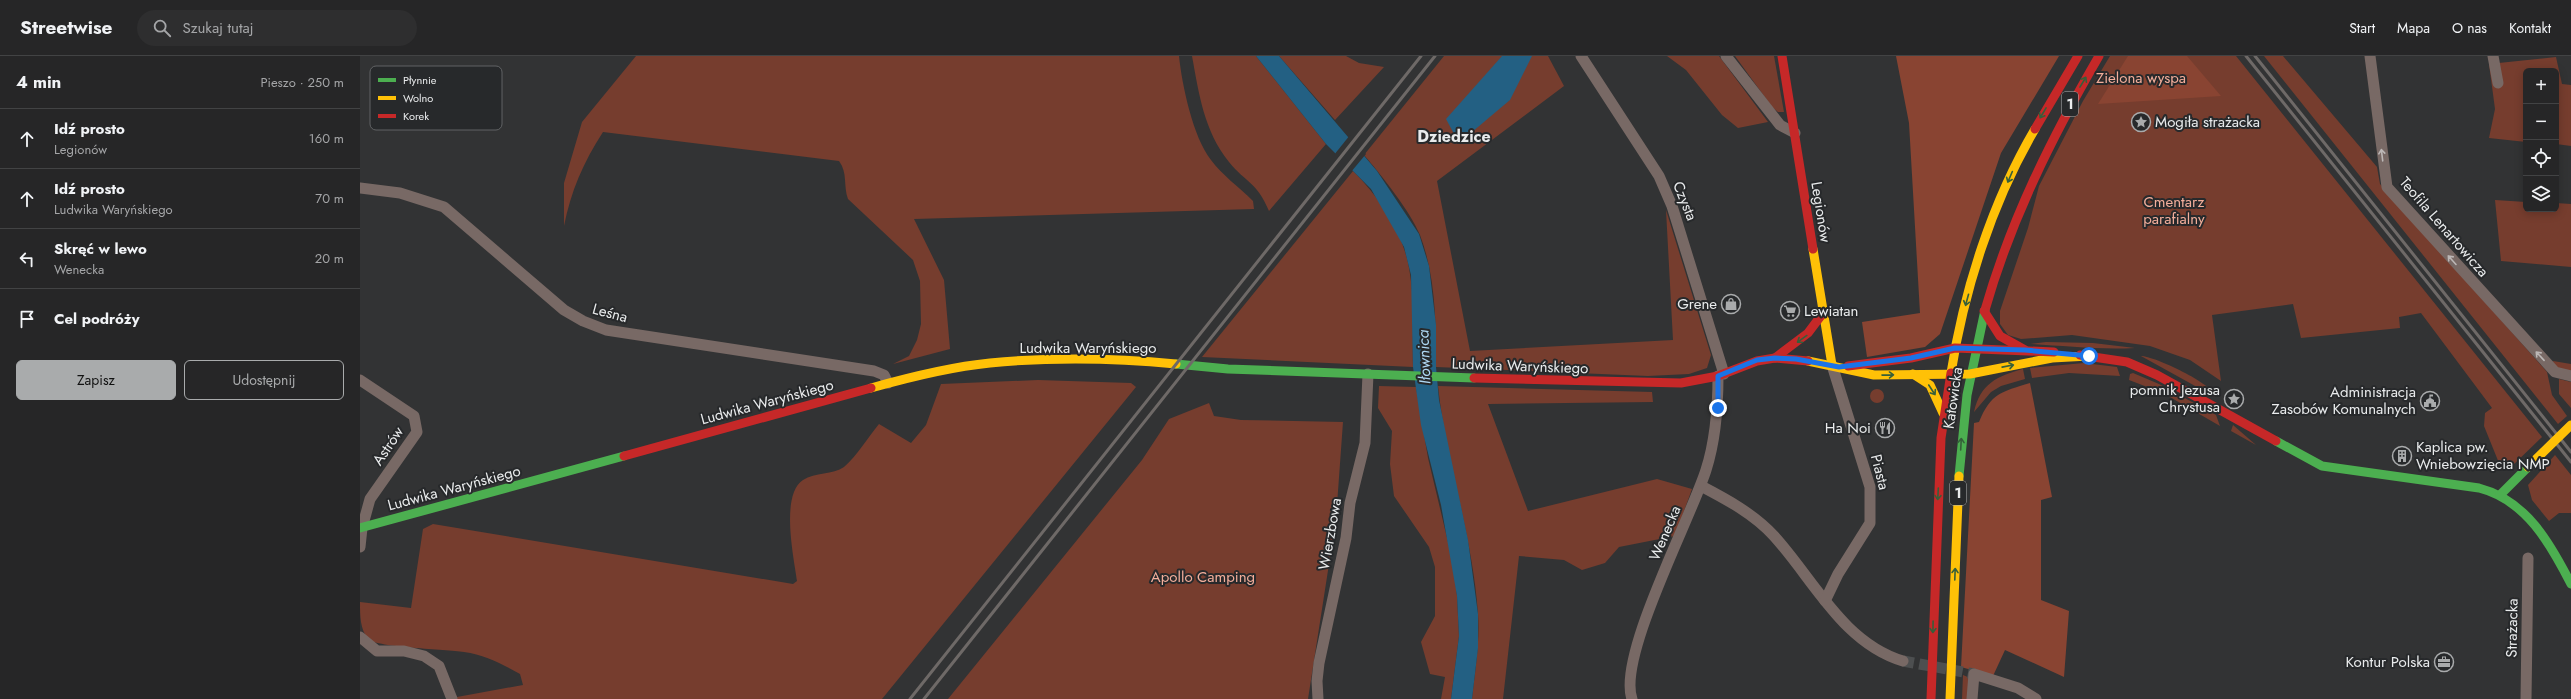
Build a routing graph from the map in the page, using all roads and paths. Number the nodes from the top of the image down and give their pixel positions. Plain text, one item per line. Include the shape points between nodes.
1 (1581, 56) edge
2 (1726, 56) edge
3 (1782, 56) edge
4 (2078, 56) edge
5 (2099, 56) edge
6 (2370, 56) edge
7 (2493, 56) edge
8 (2498, 83) dead end
9 (1795, 133) junction
10 (360, 188) edge
11 (1984, 311) junction
12 (1823, 313) junction
13 (1955, 348) junction
14 (1975, 349) junction
15 (2025, 350) junction
16 (2089, 356) junction
17 (1775, 358) junction
18 (1836, 366) junction
19 (1368, 374) junction
20 (1913, 374) junction
21 (1950, 374) junction
22 (1970, 374) junction
23 (1721, 375) junction
24 (2571, 376) edge
25 (360, 380) edge
26 (888, 383) junction
27 (1943, 413) junction
28 (2571, 425) edge
29 (1701, 486) junction
30 (2500, 495) junction
31 (361, 528) edge
32 (360, 546) edge
33 (2528, 558) dead end
34 (2571, 584) edge
35 (1825, 601) junction
36 (360, 637) edge
37 (1903, 661) tunnel mouth
38 (452, 699) edge
39 (1318, 699) edge
40 (1632, 699) edge
41 (1931, 699) edge
42 (1950, 699) edge
43 (1972, 699) edge
44 (2036, 699) edge
45 (2526, 699) edge

1 - 23 street, Czysta via 1659,176 1672,206
2 - 9 street via 1780,126
3 - 9 street, Legionów
4 -> 13 street, Katowicka / 1 via 2027,142 1998,205 1977,264
11 -> 5 street, Katowicka / 1 via 2002,251 2032,178 2059,122
24 -> 6 street, Teofila Lenartowicza via 2555,372 2387,187
7 - 8 street
9 - 12 street, Legionów
10 - 26 street, Leśna via 400,193 444,207 564,310 606,330 874,371 884,375
11 - 14 street, Katowicka / 1
11 - 15 street via 1991,328 2002,340
12 -> 17 street via 1818,325 1810,333
12 - 18 street, Legionów
13 - 14 street
13 - 18 street via 1911,358
13 - 21 street, Katowicka / 1
14 - 15 street
14 - 22 street, Katowicka / 1
15 - 16 street
22 -> 16 street via 2039,360
16 - 30 street via 2127,362 2158,375 2322,466 2479,488
17 - 18 street, Ludwika Waryńskiego
17 - 23 street, Ludwika Waryńskiego via 1757,360
18 -> 20 street via 1874,375
18 - 35 street, Piasta via 1870,488 1872,505 1870,523 1838,574
19 - 23 street, Ludwika Waryńskiego via 1570,382 1681,383
19 - 26 street, Ludwika Waryńskiego via 1215,368 1154,361 1049,361 990,363 933,372
19 - 39 street, Wierzbowa via 1365,443 1350,503 1346,538 1320,663
20 - 21 street
20 -> 27 street via 1930,385
21 - 22 street
21 - 27 street, Katowicka / 1
42 -> 22 street, Katowicka / 1 via 1961,439
23 - 29 street, Wenecka via 1712,451
25 - 31 street, Astrów via 414,416 416,432 370,499
26 - 31 street, Ludwika Waryńskiego
27 -> 41 street, Katowicka / 1
28 - 30 street, bridge
29 - 35 street via 1732,502 1773,535
29 - 40 street, Wenecka via 1641,630 1630,667
30 - 34 street via 2519,509 2537,529 2553,550
31 - 32 street, Astrów
33 - 45 street, Strażacka
35 - 37 street via 1873,650
36 - 38 street via 377,651 404,651 424,656 439,666
43 - 44 street via 1974,674 2018,688

